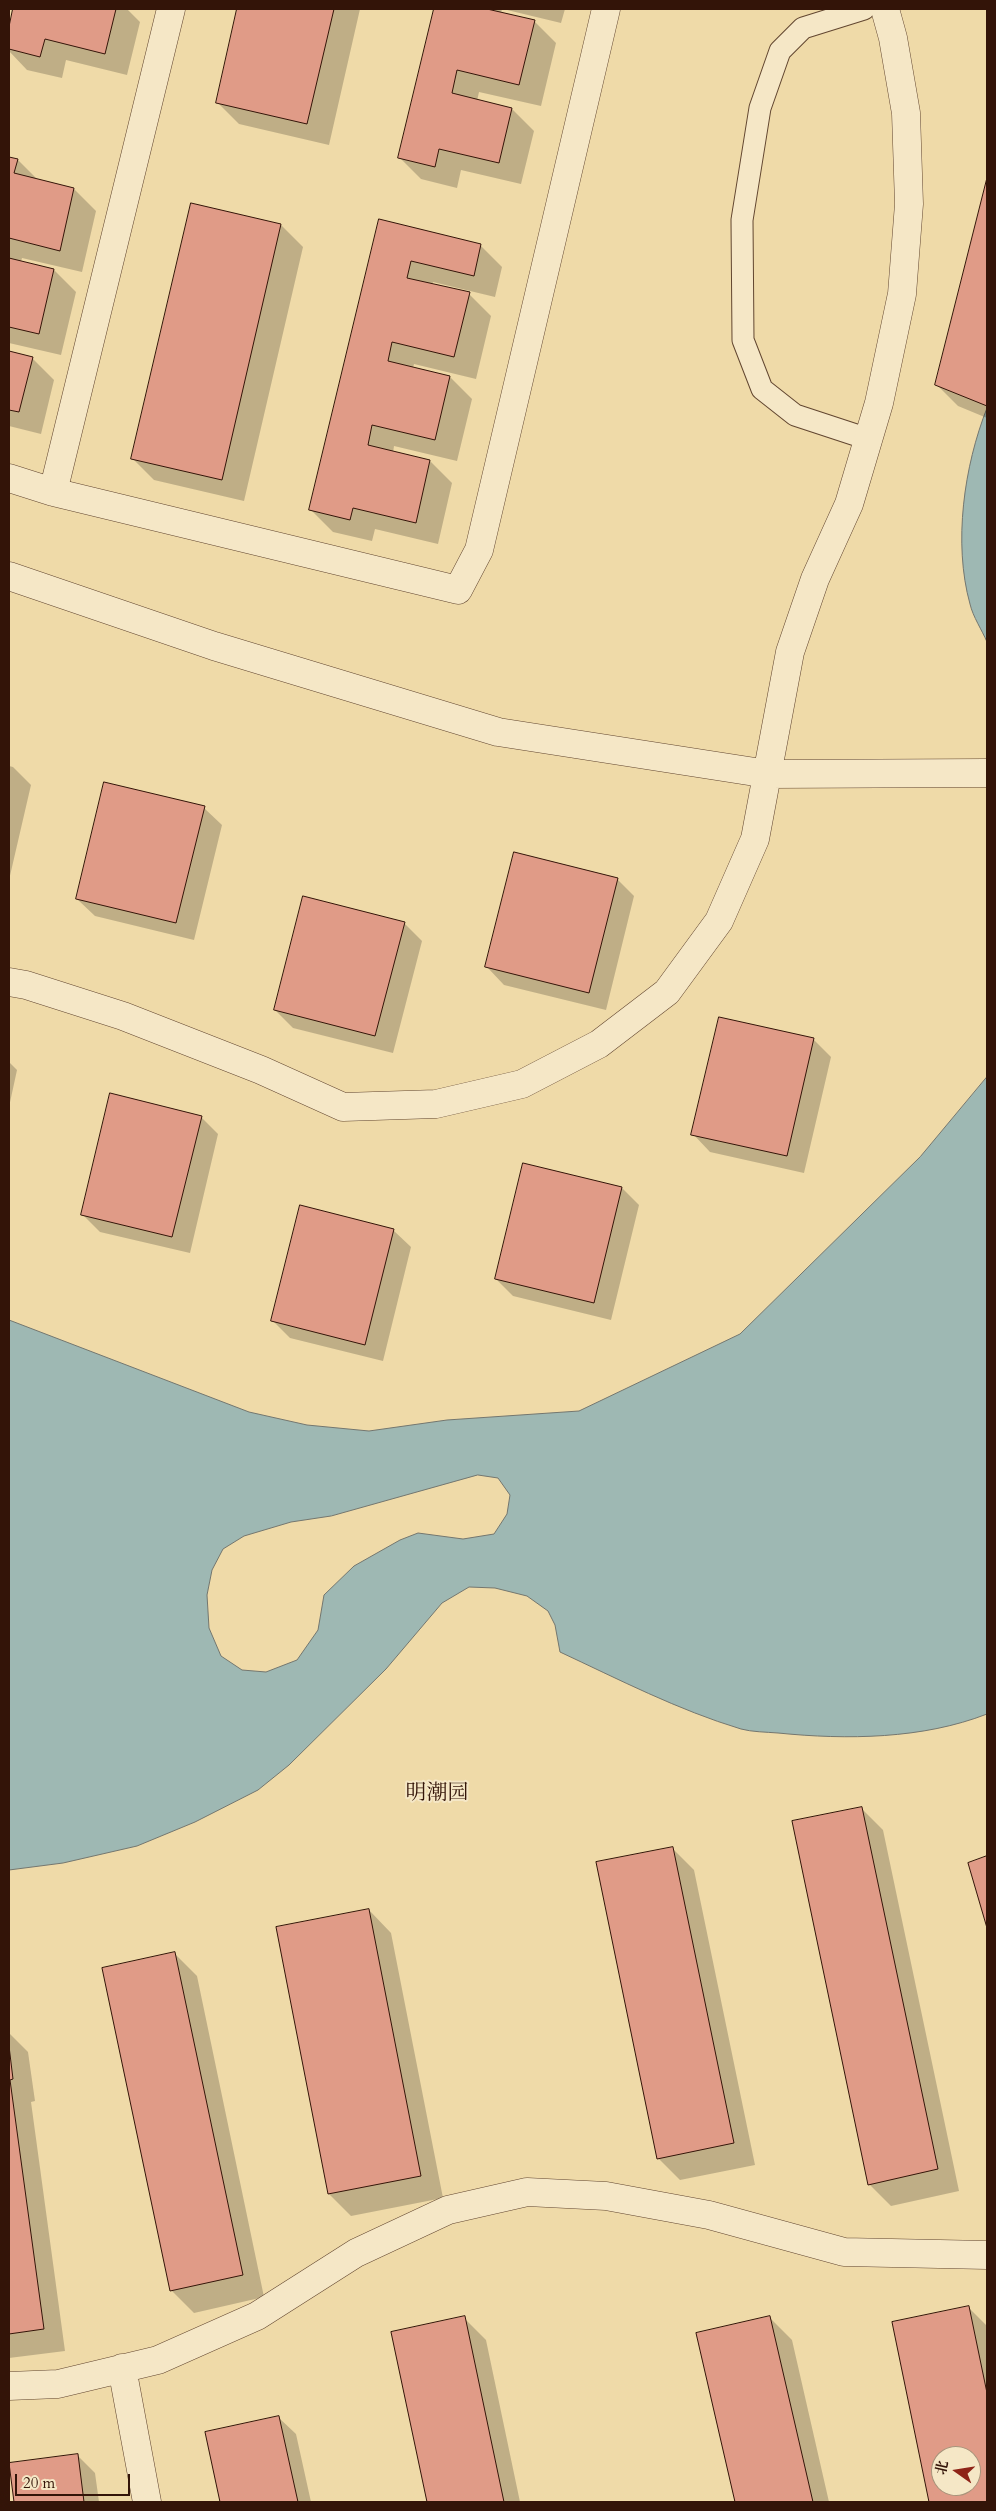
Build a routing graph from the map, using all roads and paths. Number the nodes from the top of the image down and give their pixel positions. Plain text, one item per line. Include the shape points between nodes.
1 (171, 9) edge
2 (606, 9) edge
3 (864, 9) edge
4 (885, 9) edge
5 (868, 439) junction
6 (9, 478) edge
7 (54, 492) junction
8 (9, 576) edge
9 (987, 772) edge
10 (768, 774) junction
11 (9, 982) edge
12 (987, 2255) edge
13 (122, 2368) junction
14 (9, 2386) edge
15 (147, 2502) edge

1 - 7 street
2 - 7 street via 479,550 458,590
3 - 5 lane via 803,28 780,50 760,108 742,220 744,340 762,389 795,415
4 - 5 street via 906,113 909,204 902,294
5 - 10 street via 849,504 815,579 790,652
6 - 7 street
8 - 10 street via 214,646 498,732
9 - 10 street
10 - 11 street via 755,839 719,921 667,992 599,1044 522,1084 436,1104 343,1108 261,1070 123,1016
12 - 13 street via 844,2252 709,2215 606,2196 527,2192 448,2210 356,2253 256,2316 158,2360
13 - 14 street via 58,2384
13 - 15 street

